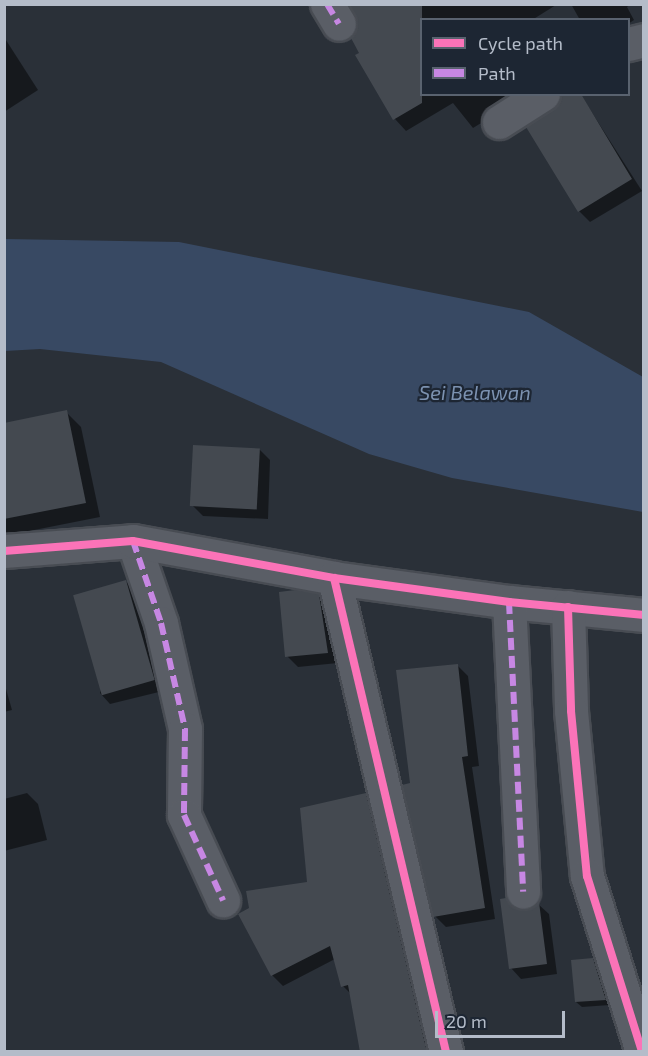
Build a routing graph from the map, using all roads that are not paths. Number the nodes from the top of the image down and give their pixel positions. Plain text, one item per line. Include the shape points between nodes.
1 (540, 96) edge
2 (499, 122) dead end
3 (133, 541) junction
4 (4, 551) edge
5 (334, 578) junction
6 (509, 602) junction
7 (568, 607) junction
8 (644, 615) edge
9 (523, 892) dead end
10 (223, 900) dead end
11 (446, 1052) edge
12 (642, 1052) edge

1 - 2 street
3 - 4 street
3 - 5 street
3 - 10 street via 161,623 185,729 184,815
5 - 6 street
5 - 11 street
6 - 7 street
6 - 9 street
7 - 8 street
7 - 12 street via 571,711 587,876

